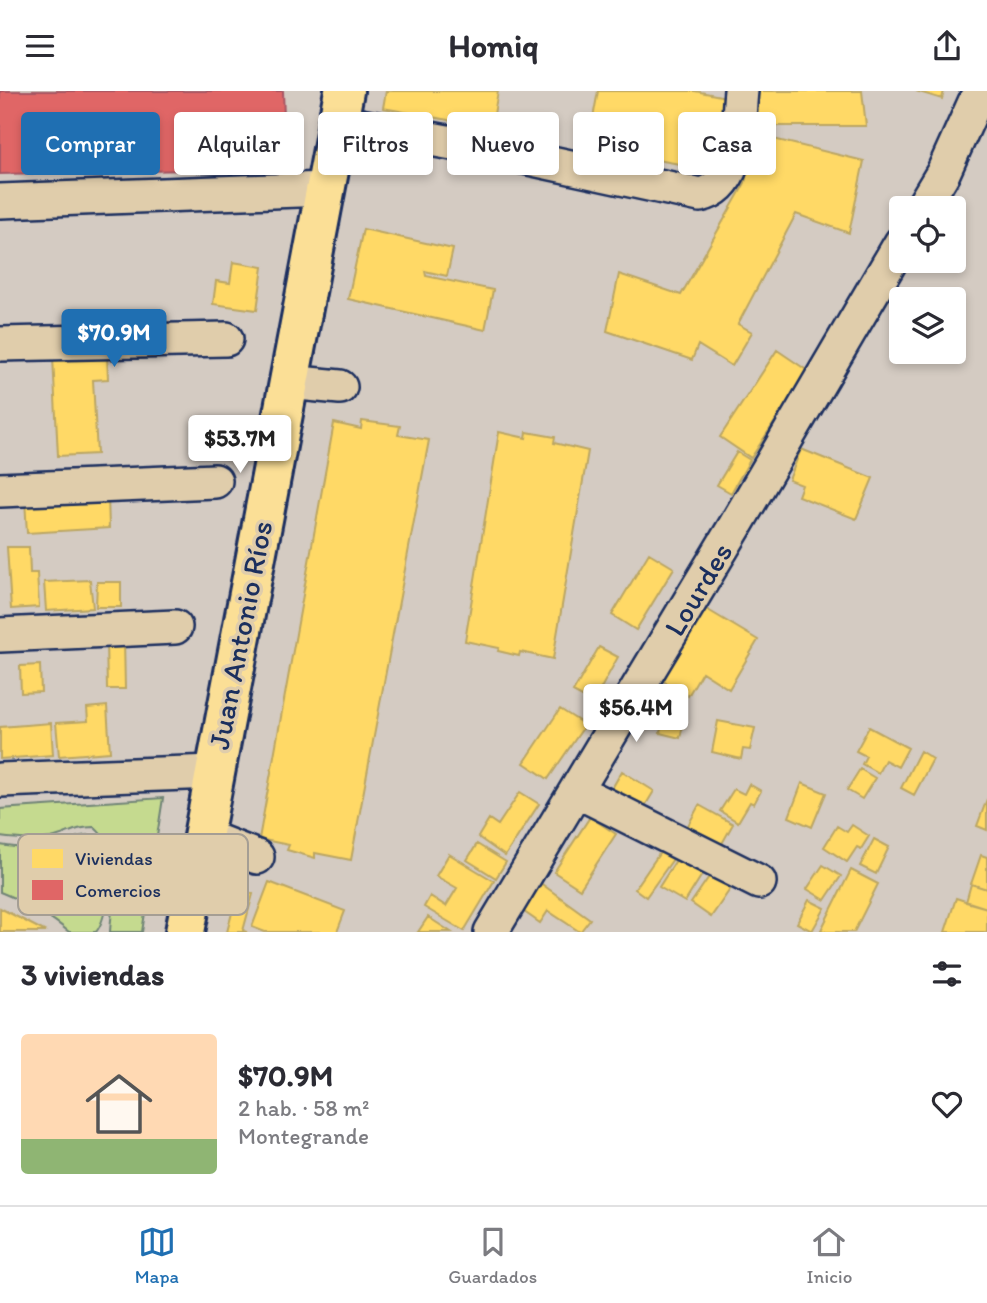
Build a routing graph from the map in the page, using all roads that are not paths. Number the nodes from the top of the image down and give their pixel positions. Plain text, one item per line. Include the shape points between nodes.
1 (741, 91) edge
2 (980, 91) edge
3 (341, 107) edge
4 (325, 190) junction
5 (929, 196) edge
6 (0, 201) edge
7 (889, 263) edge
8 (226, 339) dead end
9 (0, 344) edge
10 (288, 382) junction
11 (340, 387) dead end
12 (215, 481) dead end
13 (0, 490) edge
14 (175, 627) dead end
15 (0, 635) edge
16 (214, 772) junction
17 (0, 780) edge
18 (577, 791) junction
19 (204, 834) edge
20 (248, 854) edge
21 (257, 857) dead end
22 (759, 882) dead end
23 (491, 932) edge

1 - 3 street via 729,174 716,190 700,195 496,151
2 - 5 street
3 - 4 main road, Juan Antonio Ríos
4 - 6 street
4 - 10 main road, Juan Antonio Ríos
7 - 18 street, Lourdes
8 - 9 street
10 - 11 street
10 - 16 main road, Juan Antonio Ríos
12 - 13 street
14 - 15 street
16 - 17 street
16 - 19 main road, Juan Antonio Ríos
18 - 22 street
18 - 23 street, Lourdes
20 - 21 street

